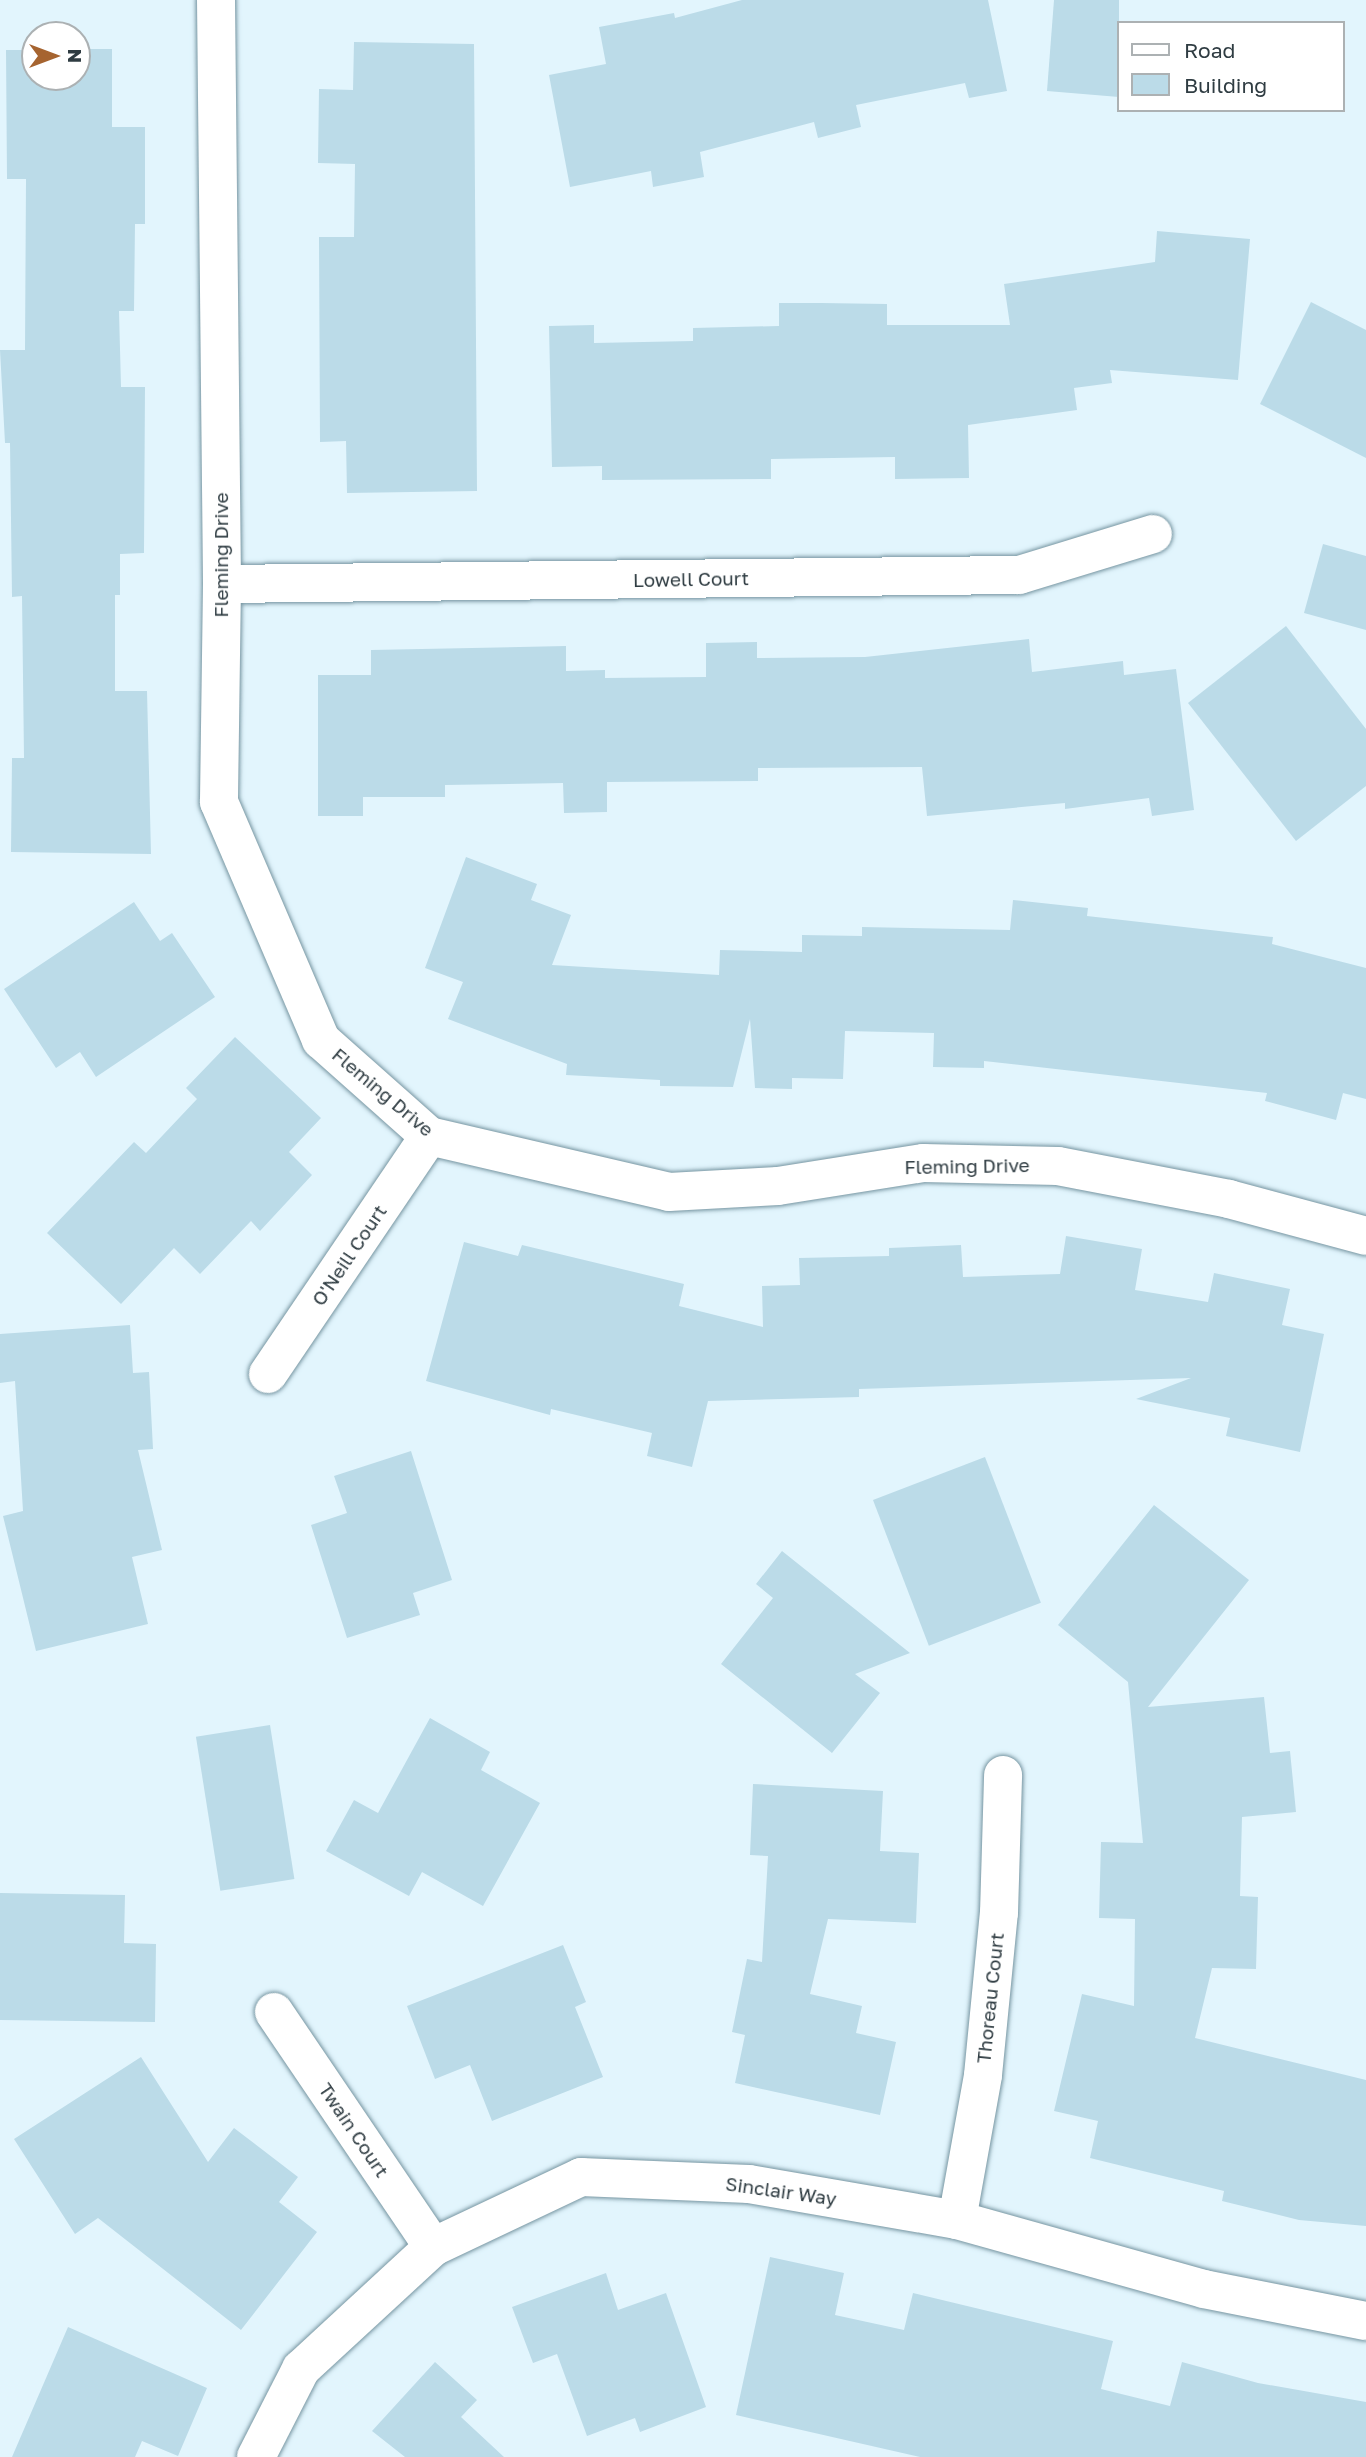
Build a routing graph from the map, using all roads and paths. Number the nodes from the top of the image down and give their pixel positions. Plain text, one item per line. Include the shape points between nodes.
1 (216, 0) edge
2 (1153, 534) dead end
3 (222, 584) junction
4 (429, 1136) junction
5 (1366, 1236) edge
6 (268, 1374) dead end
7 (1003, 1774) dead end
8 (274, 2012) dead end
9 (957, 2220) junction
10 (433, 2247) junction
11 (1366, 2321) edge
12 (256, 2457) edge

1 - 3 street, Fleming Drive
2 - 3 street, Lowell Court via 1019,575
3 - 4 street, Fleming Drive via 219,802 321,1040
4 - 5 street, Fleming Drive via 670,1192 778,1186 923,1163 1058,1166 1229,1199
4 - 6 street, O'Neill Court
7 - 9 street, Thoreau Court via 999,1913 983,2075
8 - 10 street, Twain Court
9 - 10 street, Sinclair Way via 749,2184 580,2177
9 - 11 street, Sinclair Way via 1204,2289
10 - 12 street, Sinclair Way via 301,2369

